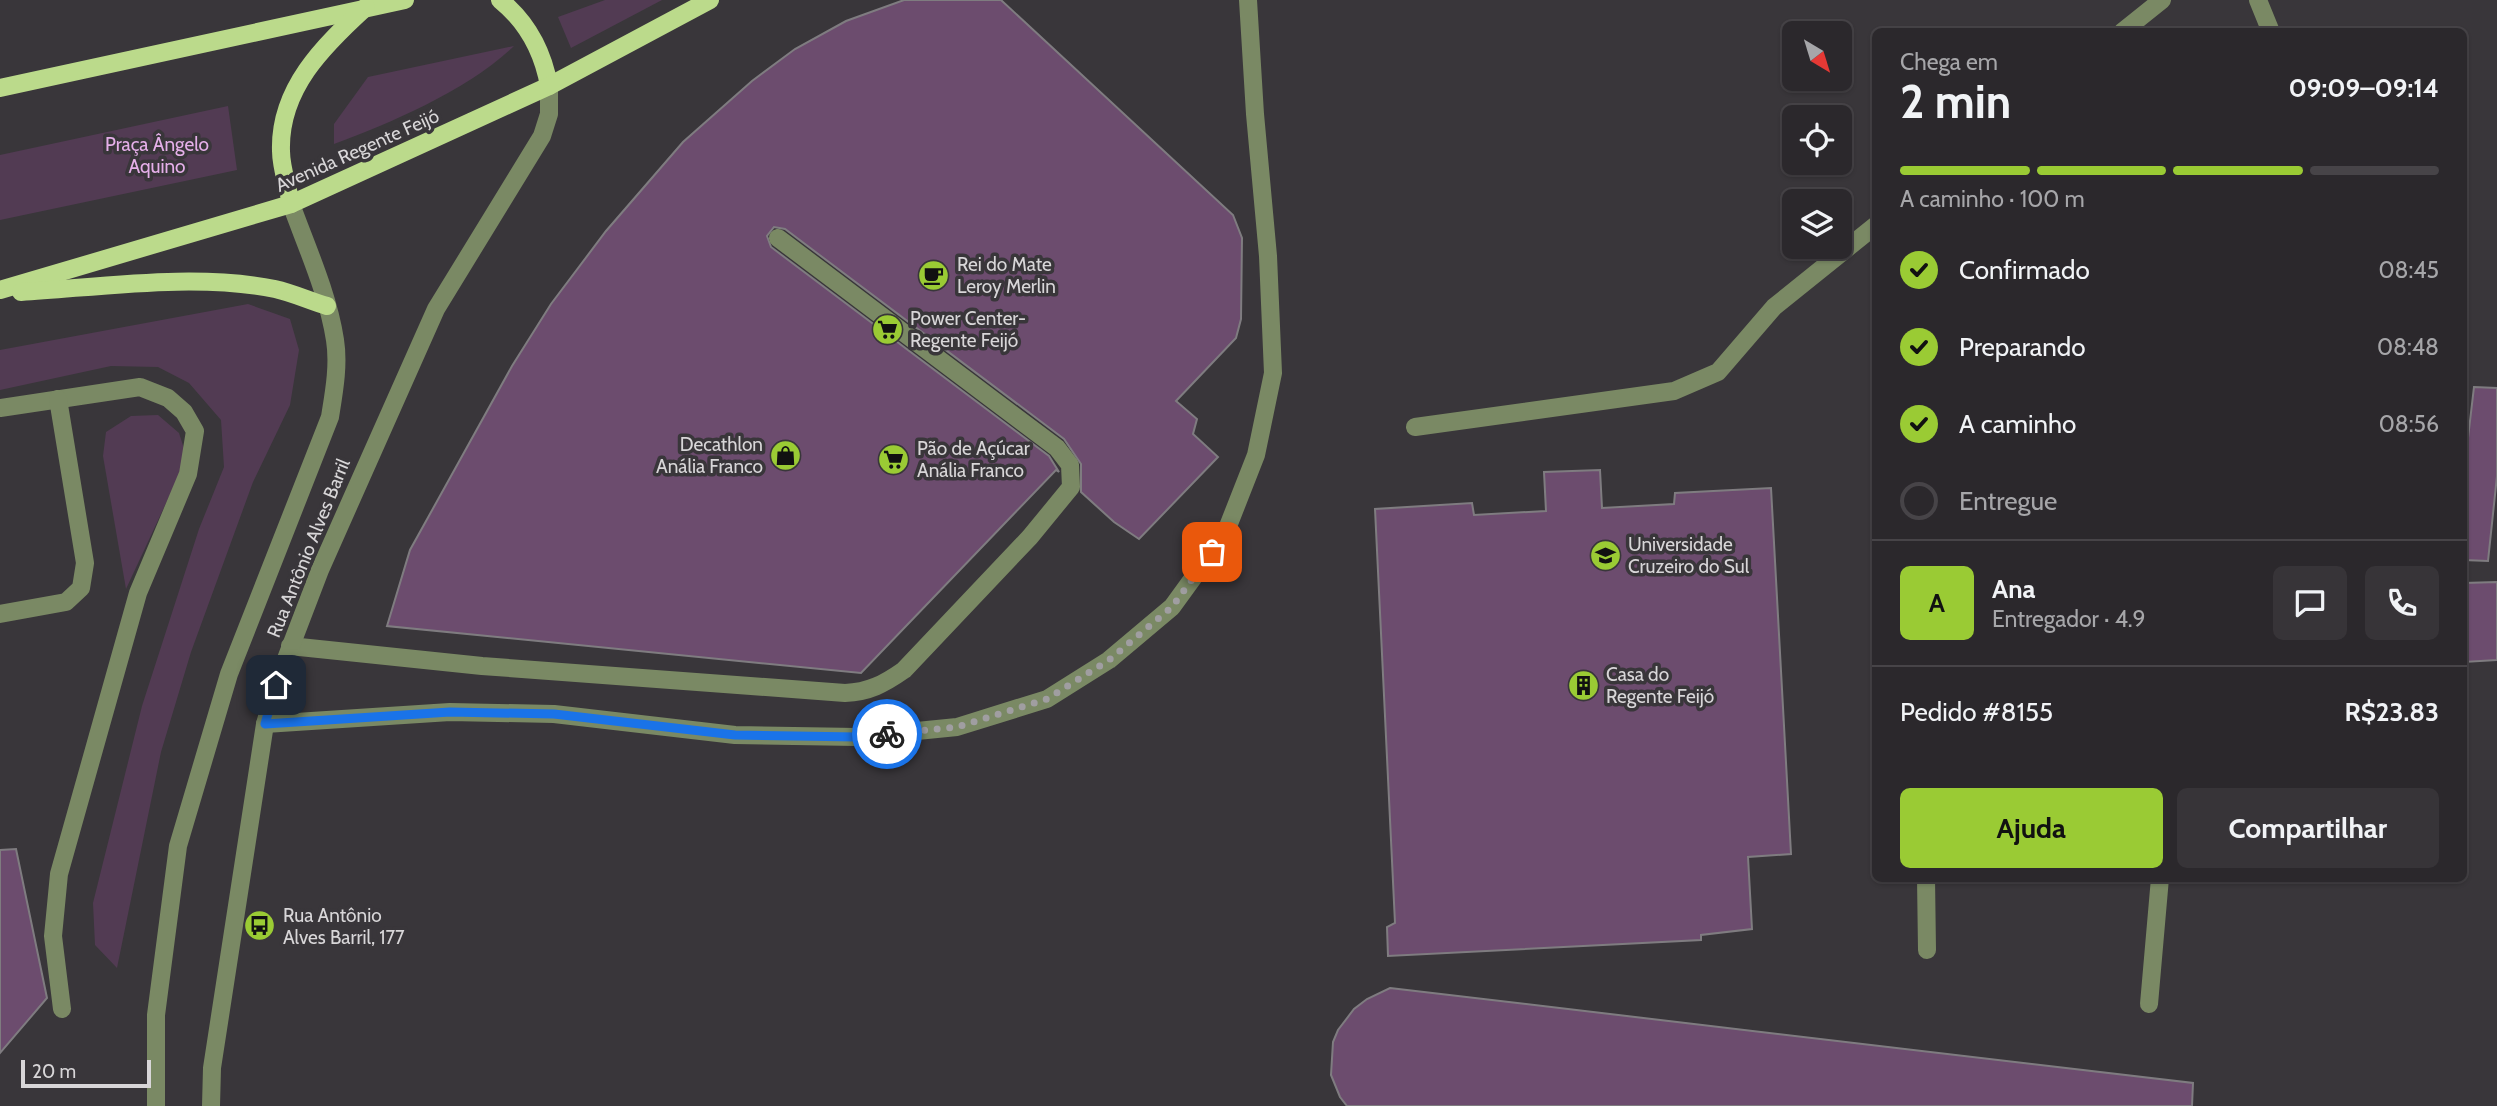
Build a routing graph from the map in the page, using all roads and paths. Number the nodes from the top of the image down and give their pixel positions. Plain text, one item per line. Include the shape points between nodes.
1 (405, 0) edge
2 (500, 0) edge
3 (710, 0) edge
4 (1248, 0) edge
5 (2162, 0) edge
6 (2258, 0) edge
7 (366, 7) junction
8 (2127, 28) edge
9 (2269, 28) edge
10 (549, 86) junction
11 (0, 88) edge
12 (291, 204) junction
13 (1872, 228) edge
14 (778, 238) dead end
15 (0, 291) edge
16 (327, 306) junction
17 (58, 399) junction
18 (0, 408) edge
19 (1415, 427) dead end
20 (0, 614) edge
21 (290, 646) junction
22 (265, 724) junction
23 (1926, 882) edge
24 (2160, 882) edge
25 (1927, 950) dead end
26 (2149, 1004) dead end
27 (62, 1009) dead end
28 (156, 1106) edge
29 (211, 1106) edge

1 - 7 main road
2 - 10 main road via 532,37
3 - 10 main road, Avenida Regente Feijó
4 - 22 street via 1273,373 1256,455 1225,534 1172,607 1109,660 1047,699 957,727 857,737 735,735 554,714 450,712
5 - 8 street
6 - 9 street
7 - 11 main road
7 - 12 main road via 325,44 285,110 281,152
10 - 12 main road, Avenida Regente Feijó
10 - 21 street, Rua Antônio Alves Barril via 549,114 542,136 436,309
12 - 15 main road, Avenida Regente Feijó
12 - 16 street, Rua Antônio Alves Barril
13 - 19 street via 1774,307 1718,372 1674,391
14 - 21 street via 1057,448 1070,465 1070,487 1030,537 904,670 884,684 845,693 482,666
15 - 16 main road via 226,283 276,290
16 - 28 street, Rua Antônio Alves Barril via 335,342 330,417 229,674 178,846 156,1015
17 - 18 street
17 - 20 street via 85,563 81,588 66,602
17 - 27 street via 140,387 168,398 184,412 195,431 188,474 138,593 59,874 53,936
21 - 22 street, Rua Antônio Alves Barril
22 - 29 street, Rua Antônio Alves Barril via 212,1068
23 - 25 street
24 - 26 street

